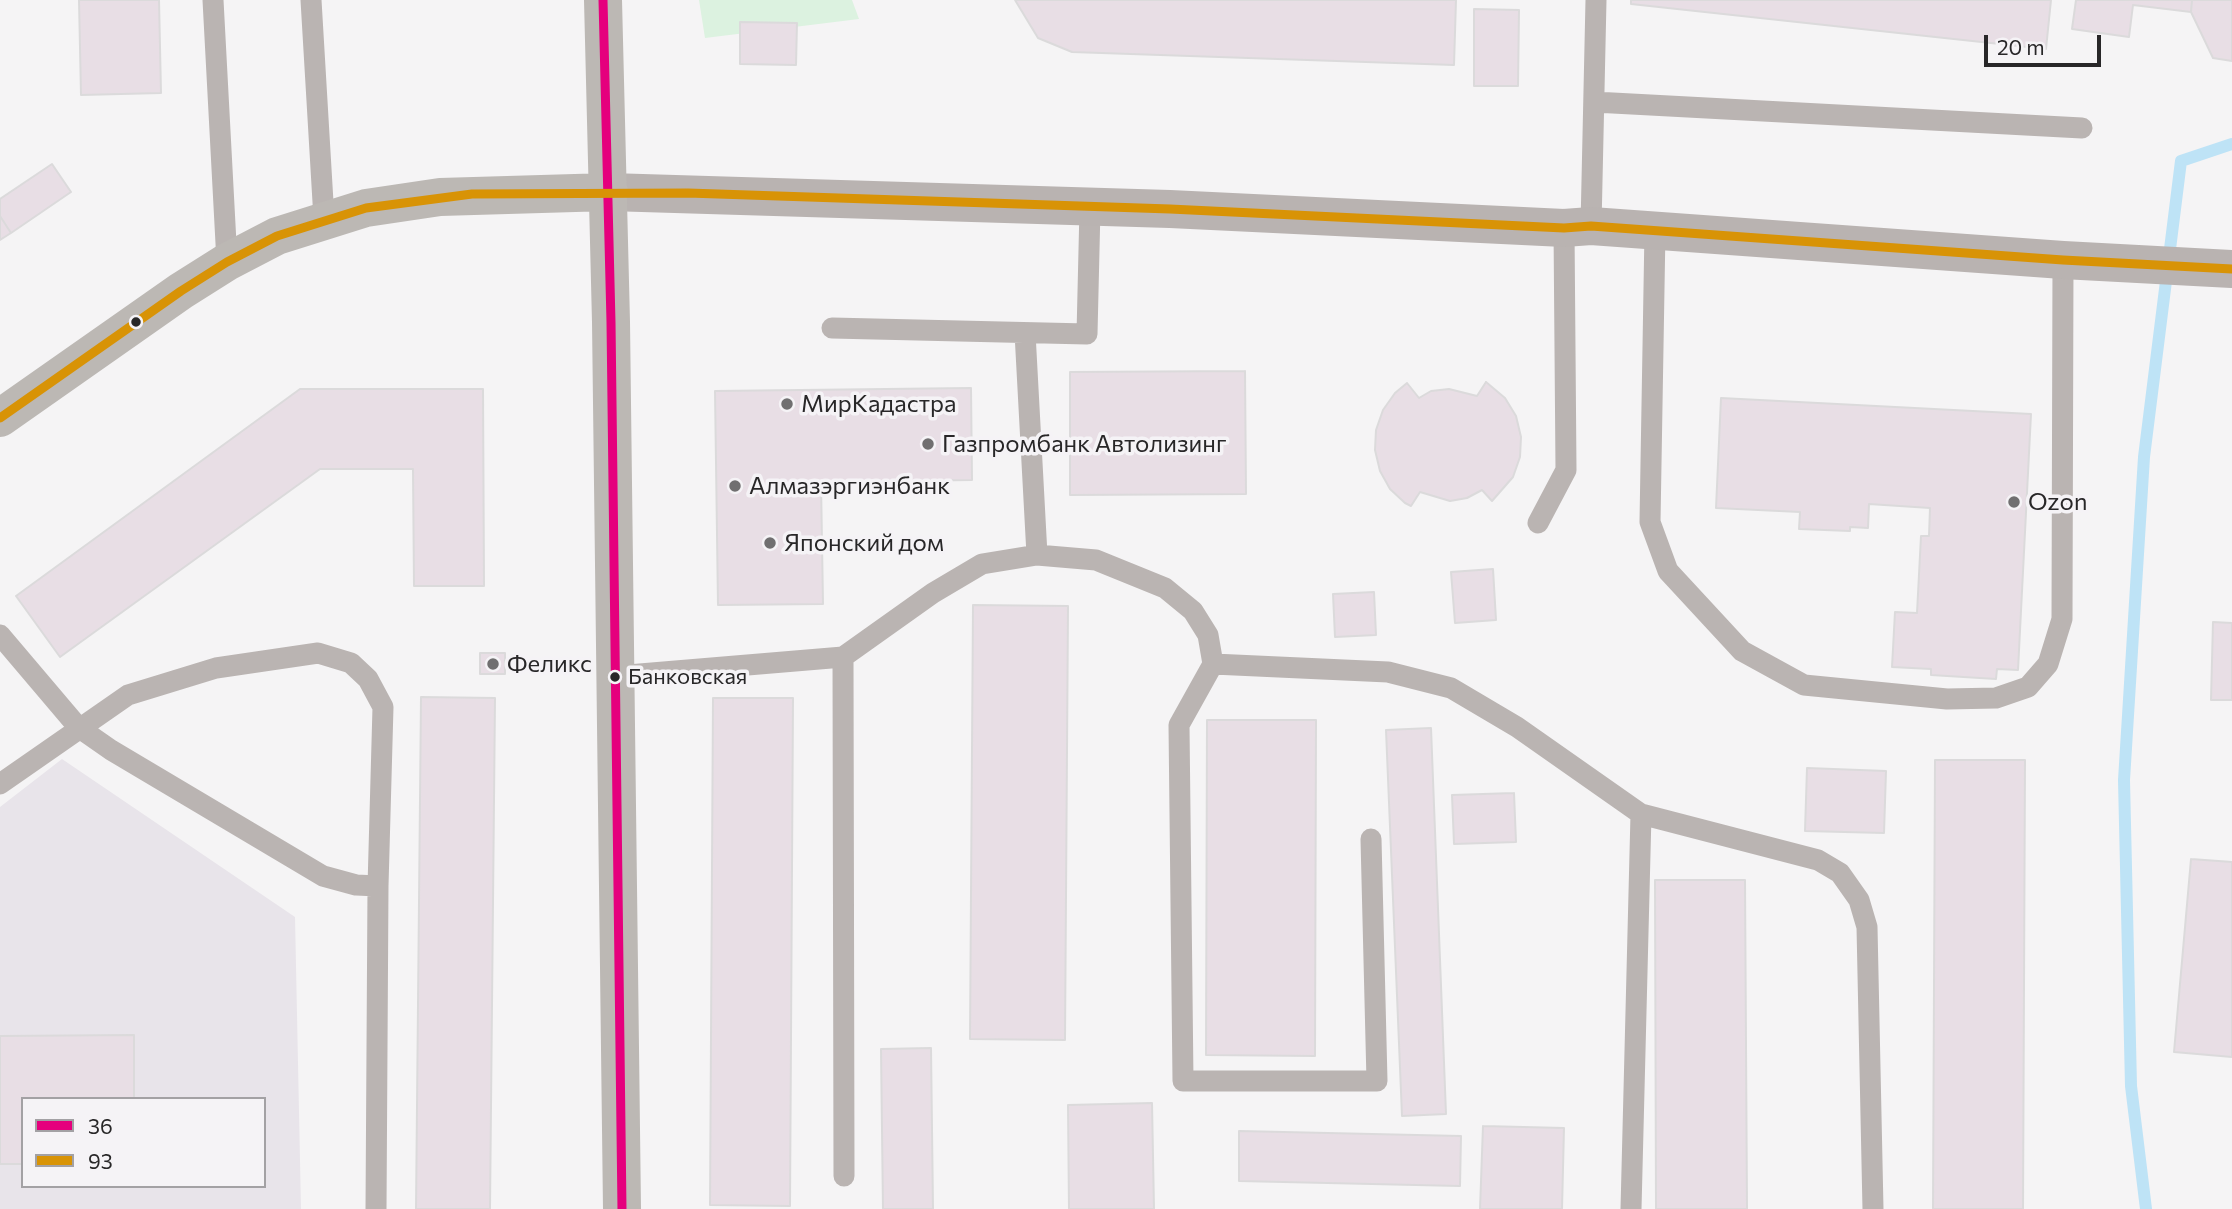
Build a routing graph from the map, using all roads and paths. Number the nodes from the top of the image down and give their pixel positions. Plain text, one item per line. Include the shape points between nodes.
1 (213, 0) edge
2 (311, 0) edge
3 (603, 0) edge
4 (1596, 0) edge
5 (1594, 102) junction
6 (2082, 128) dead end
7 (609, 192) junction
8 (1090, 208) junction
9 (324, 219) junction
10 (1578, 227) junction
11 (1655, 230) junction
12 (2063, 260) junction
13 (227, 262) junction
14 (2232, 269) edge
15 (832, 328) dead end
16 (1025, 333) junction
17 (0, 418) edge
18 (1538, 523) dead end
19 (1037, 555) junction
20 (0, 635) edge
21 (843, 657) junction
22 (1213, 664) junction
23 (617, 676) junction
24 (78, 727) junction
25 (0, 784) edge
26 (1641, 814) junction
27 (1371, 839) dead end
28 (378, 886) junction
29 (844, 1176) dead end
30 (376, 1209) edge
31 (622, 1209) edge
32 (1631, 1209) edge
33 (1873, 1209) edge

1 - 13 lane
2 - 9 lane
3 - 7 main road
4 - 5 lane
5 - 6 lane
5 - 10 lane
7 - 8 street
7 - 9 main road via 440,197
7 - 23 main road
8 - 10 street
8 - 16 lane via 1087,334
9 - 13 main road via 277,236
10 - 11 street
10 - 18 lane via 1566,470
11 - 12 street
11 - 12 lane via 1650,522 1668,570 1742,652 1804,685 1947,699 1996,698 2028,687 2048,664 2062,619
12 - 14 street
13 - 17 main road
15 - 16 lane
16 - 19 lane
19 - 21 lane via 982,564
19 - 22 lane via 1096,560 1165,588 1193,611 1208,635
20 - 24 lane
21 - 23 lane
21 - 29 lane
22 - 26 lane via 1388,672 1451,688 1517,727
22 - 27 lane via 1178,725 1183,1081 1377,1081
23 - 31 main road
24 - 25 lane
24 - 28 lane via 323,876
24 - 28 lane via 128,695 216,668 318,653 351,663 368,679 383,707
26 - 32 lane
26 - 33 lane via 1818,860 1840,873 1859,900 1867,926
28 - 30 lane

